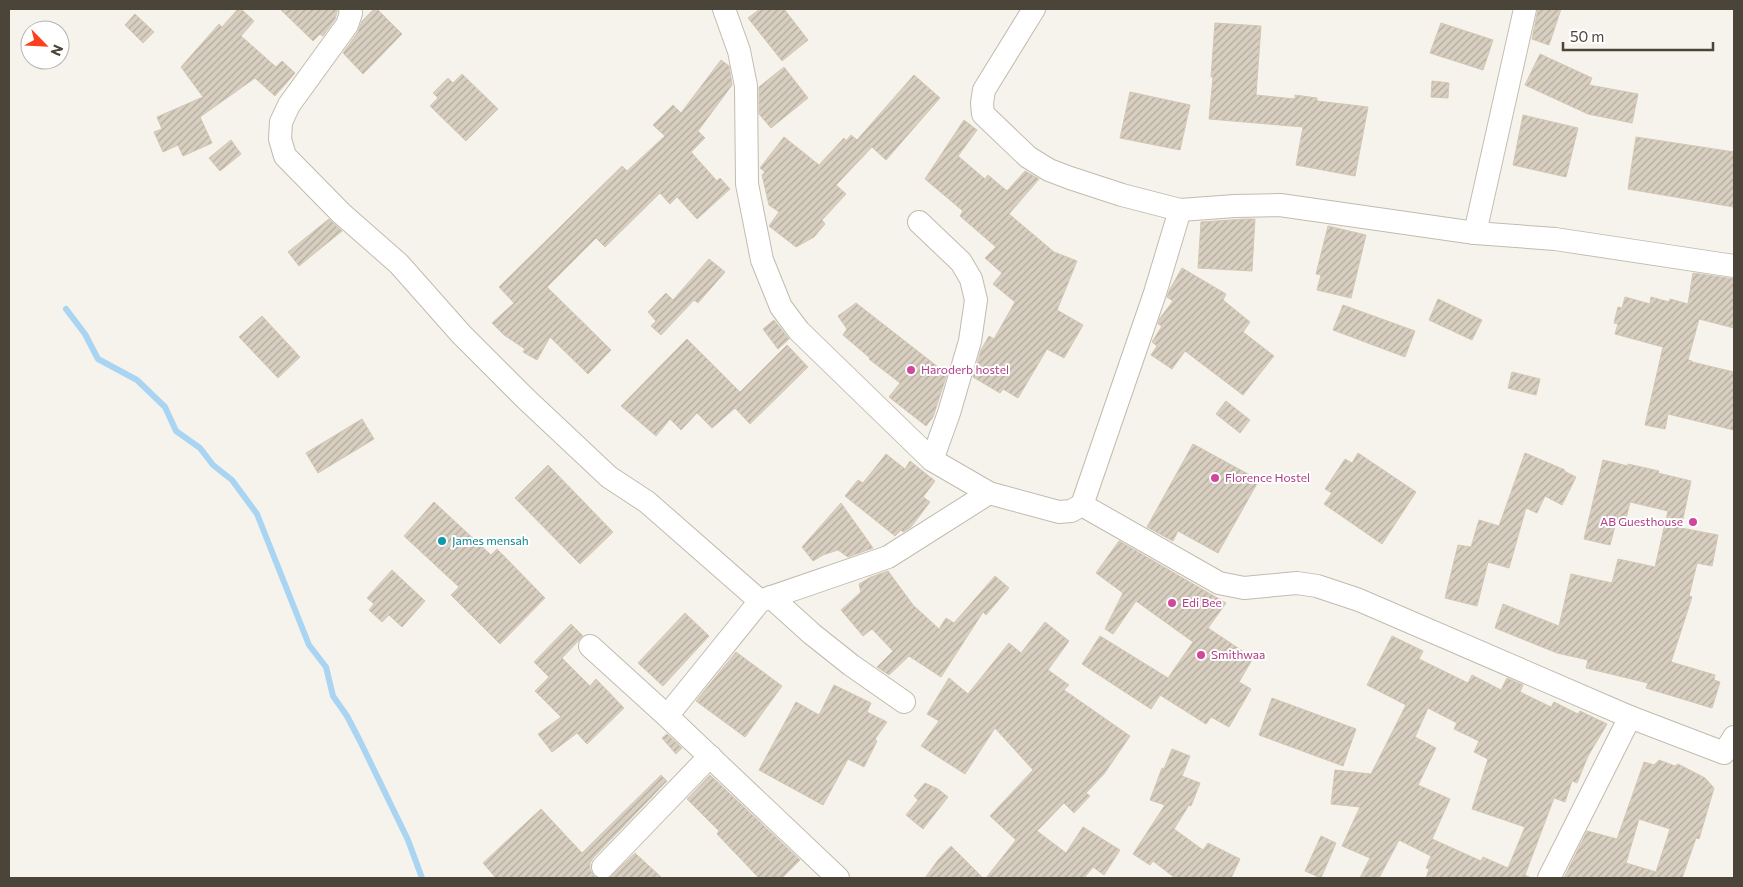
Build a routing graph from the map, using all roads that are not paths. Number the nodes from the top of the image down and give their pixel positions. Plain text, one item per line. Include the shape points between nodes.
1 (350, 9) edge
2 (724, 9) edge
3 (1034, 9) edge
4 (1525, 9) edge
5 (1180, 210) junction
6 (918, 222) dead end
7 (1475, 233) junction
8 (1734, 266) edge
9 (932, 460) junction
10 (989, 493) junction
11 (1082, 505) junction
12 (765, 599) junction
13 (590, 646) dead end
14 (904, 702) dead end
15 (667, 716) junction
16 (1630, 717) junction
17 (1731, 748) edge
18 (710, 756) junction
19 (602, 867) dead end
20 (838, 878) edge
21 (1549, 878) edge

1 - 12 street via 347,25 289,105 281,122 280,138 285,156 341,213 399,264 460,334 608,477 646,502
2 - 9 street via 739,51 746,86 747,184 753,220 762,260 781,307 799,331
3 - 5 street via 984,90 983,114 1028,157 1049,170 1122,196
4 - 7 street
5 - 7 street via 1280,205
5 - 11 street
6 - 9 street via 961,262 971,279 976,300 970,341
7 - 8 street via 1555,239
9 - 10 street
10 - 11 street via 1059,512 1071,511
10 - 12 street via 888,556
11 - 16 street via 1219,583 1244,588 1297,583 1317,586 1359,600
12 - 14 street
12 - 15 street
13 - 15 street
15 - 18 street
16 - 17 street
16 - 21 street
18 - 19 street
18 - 20 street

